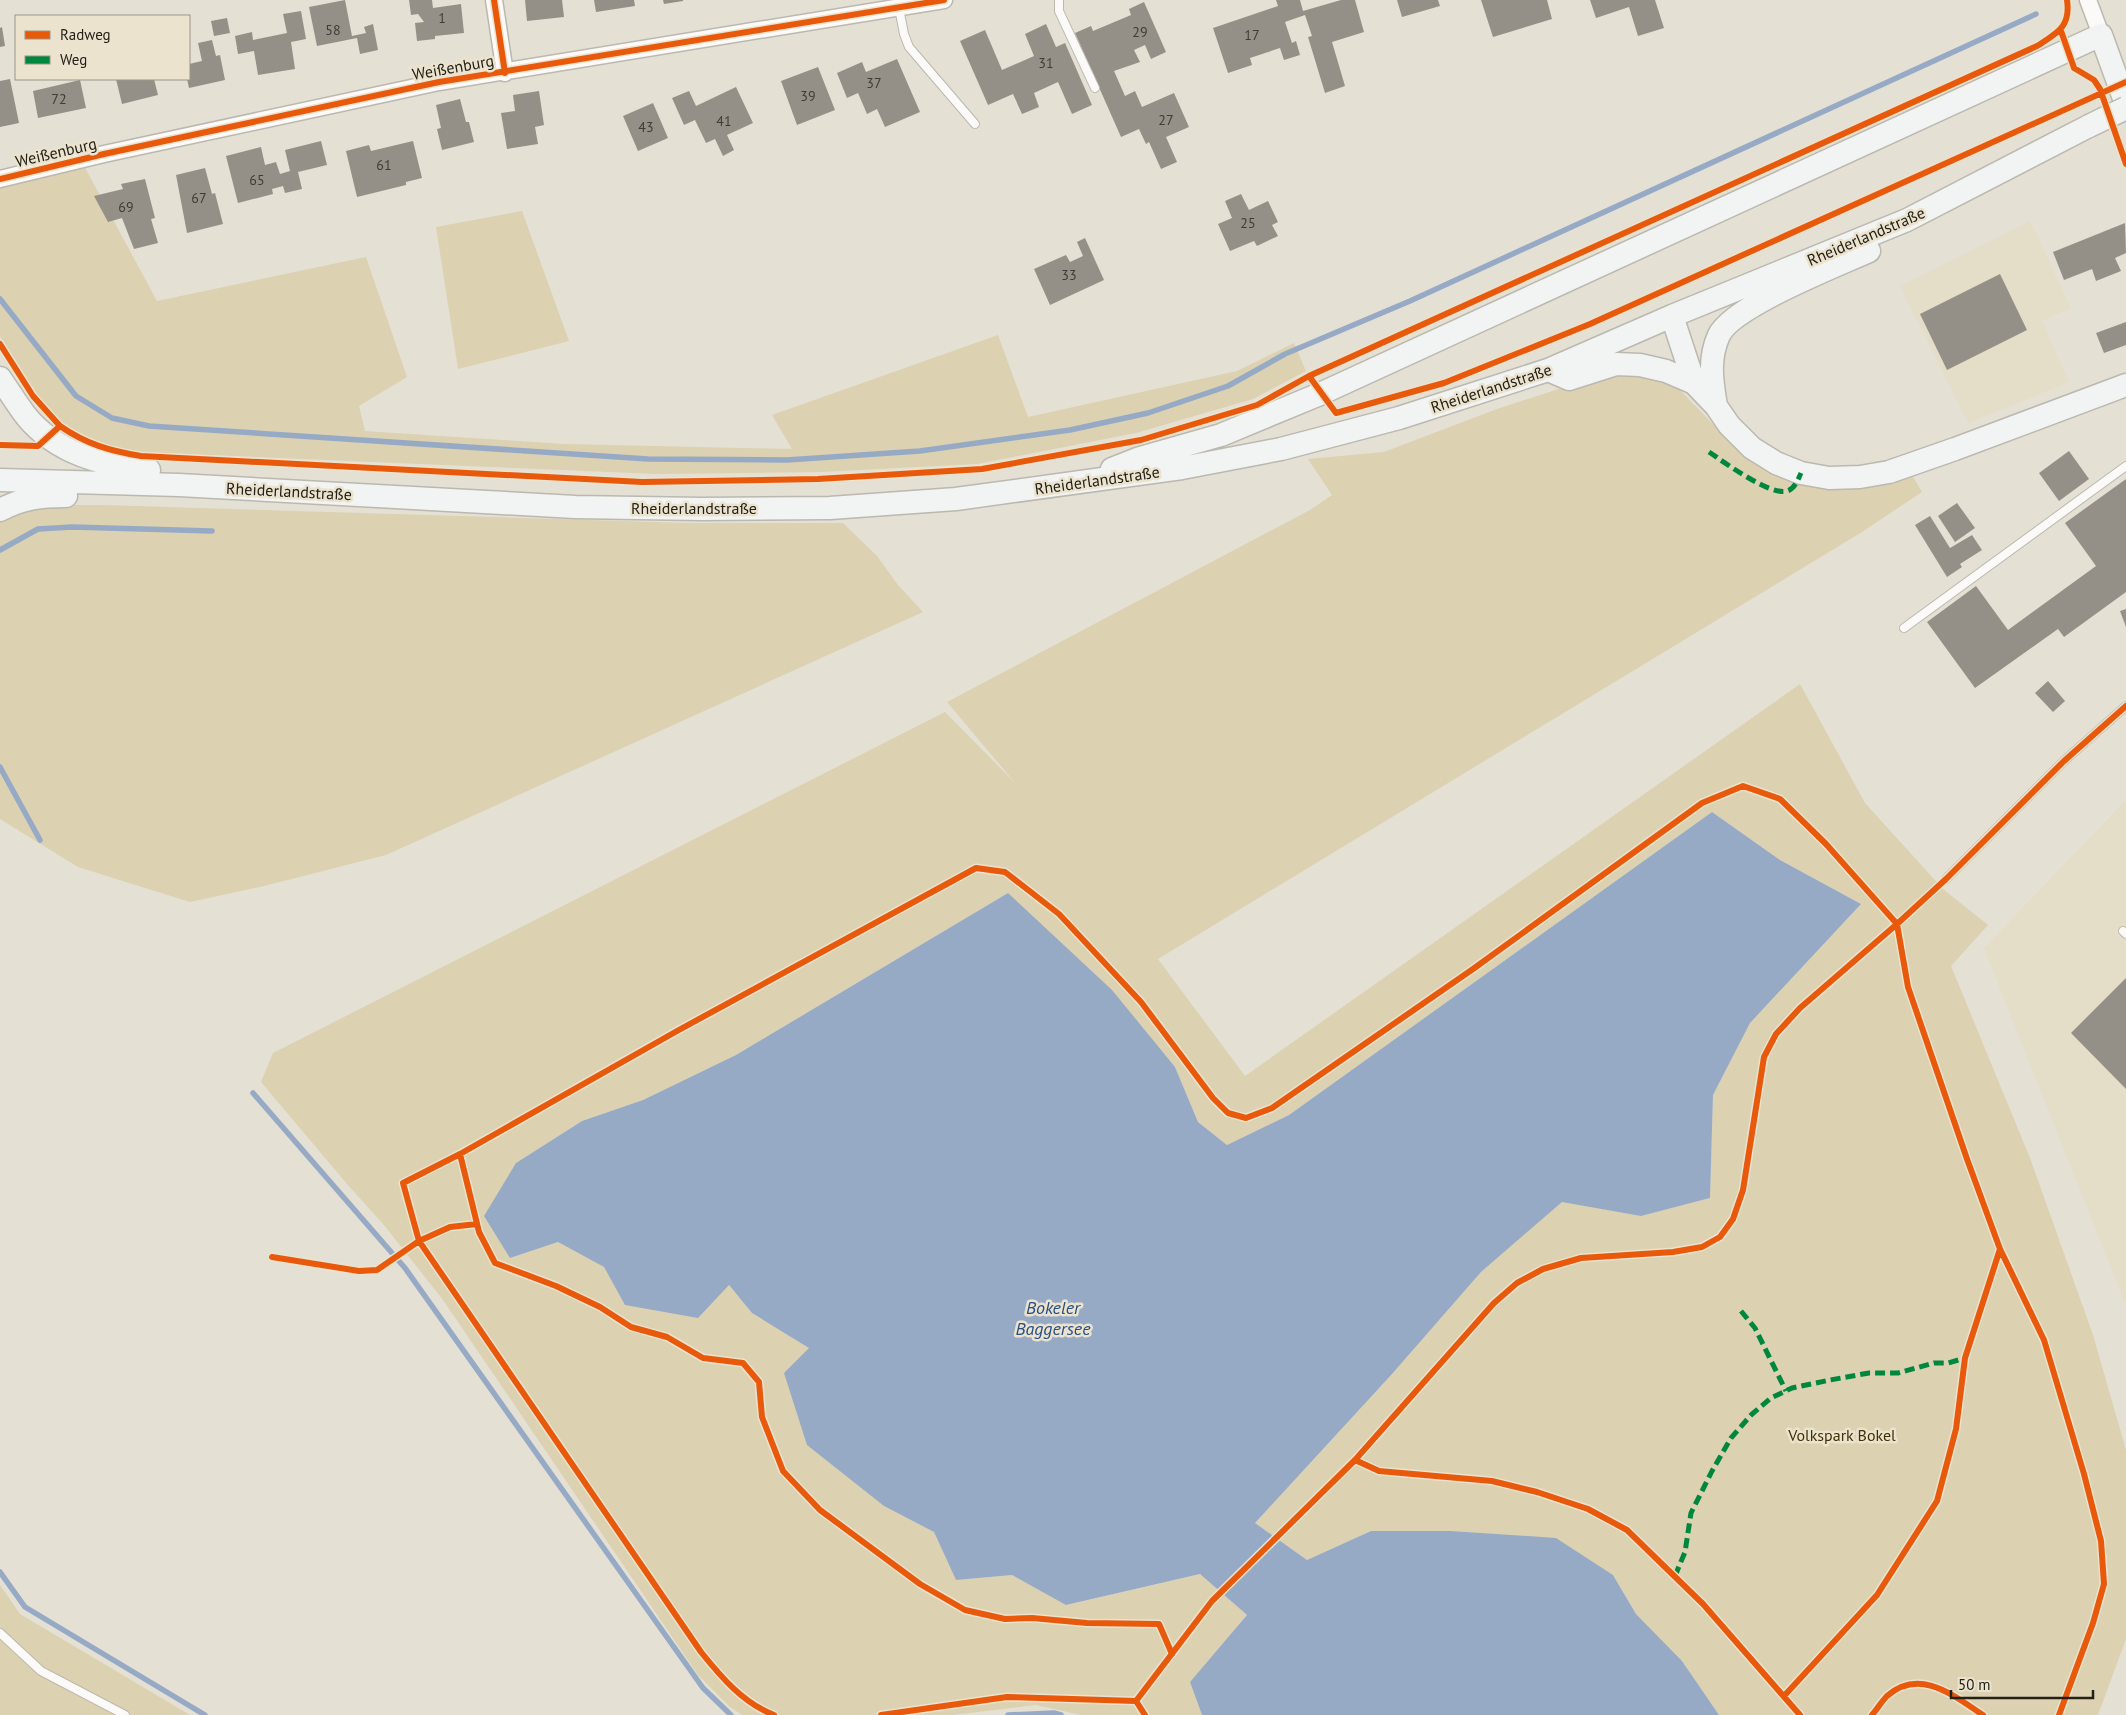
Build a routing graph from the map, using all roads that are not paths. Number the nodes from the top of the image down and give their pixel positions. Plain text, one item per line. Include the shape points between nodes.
1 (494, 0) edge
2 (944, 0) edge
3 (1058, 0) edge
4 (2088, 0) edge
5 (899, 8) junction
6 (2101, 35) junction
7 (505, 72) junction
8 (1095, 88) dead end
9 (2126, 104) edge
10 (2126, 108) edge
11 (975, 124) dead end
12 (0, 179) edge
13 (1907, 220) junction
14 (1672, 316) junction
15 (1548, 370) junction
16 (0, 378) edge
17 (1694, 383) junction
18 (2126, 385) edge
19 (1716, 406) junction
20 (2126, 466) edge
21 (0, 480) edge
22 (1084, 481) junction
23 (117, 483) junction
24 (179, 485) junction
25 (0, 510) edge
26 (1904, 628) dead end
27 (2126, 706) edge
28 (1946, 878) dead end
29 (0, 1633) edge
30 (124, 1715) edge

1 - 7 street
2 - 5 street, Weißenburg
3 - 8 lane via 1059,11
4 - 6 street
5 - 7 street, Weißenburg
5 - 11 lane via 909,47
6 - 9 main road
6 - 22 main road via 1320,394 1221,435 1140,458
7 - 12 street, Weißenburg via 439,82
10 - 13 main road, Rheiderlandstraße, bridge
13 - 14 main road, Rheiderlandstraße
13 - 19 main road via 1886,244 1752,305 1732,319 1720,333 1713,355 1711,377
14 - 15 main road, Rheiderlandstraße
14 - 17 main road
15 - 17 main road via 1569,379 1616,364 1640,365 1666,371
15 - 22 main road, Rheiderlandstraße via 1400,418 1281,449 1182,468
16 - 24 main road via 27,417 72,451 113,466 154,471
17 - 19 main road
18 - 19 main road via 1889,472 1860,477 1829,478 1776,463 1752,448 1728,425
20 - 26 lane
21 - 23 main road, Rheiderlandstraße
22 - 24 main road, Rheiderlandstraße via 956,499 830,508 701,509 575,507
23 - 24 main road, Rheiderlandstraße
23 - 25 main road via 98,497 42,496 13,503
27 - 28 lane via 2064,761
29 - 30 lane via 41,1671

